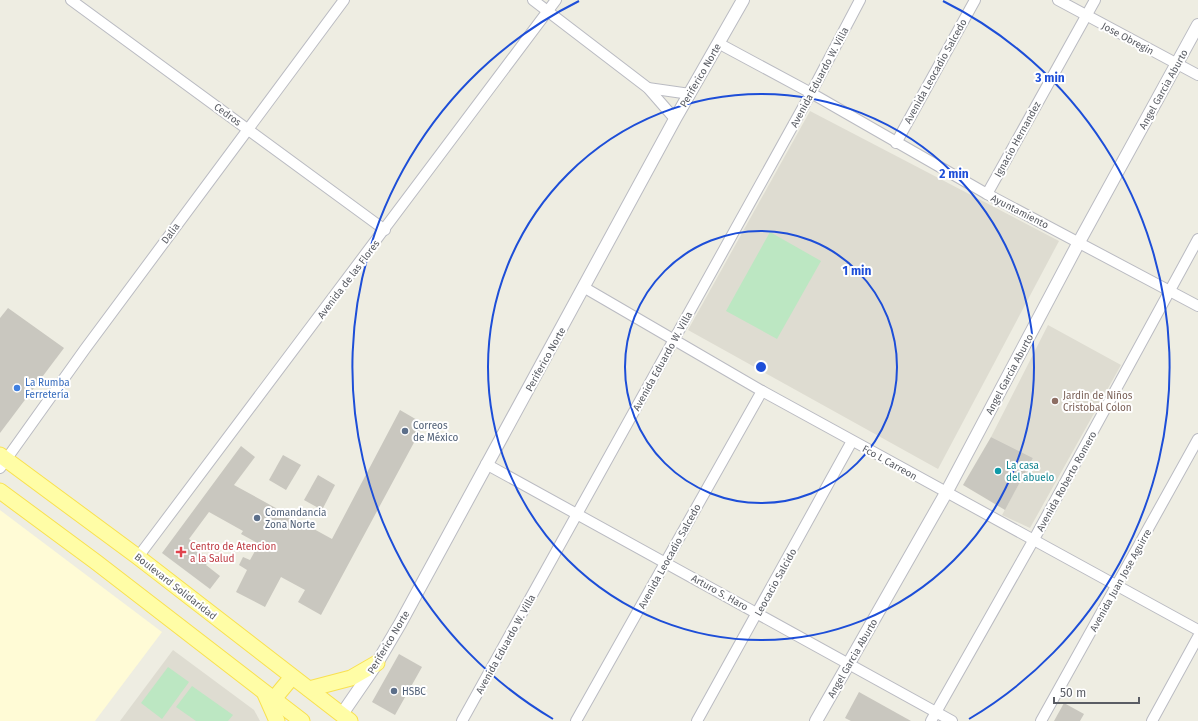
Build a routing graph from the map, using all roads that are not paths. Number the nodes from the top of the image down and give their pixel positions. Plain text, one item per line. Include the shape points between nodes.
1 (71, 0) edge
2 (344, 0) edge
3 (533, 0) edge
4 (556, 0) edge
5 (743, 0) edge
6 (860, 0) edge
7 (975, 0) edge
8 (1058, 0) edge
9 (1094, 0) edge
10 (548, 11) junction
11 (1086, 16) junction
12 (1198, 25) edge
13 (718, 43) junction
14 (1177, 64) junction
15 (1198, 75) edge
16 (648, 88) junction
17 (811, 93) junction
18 (690, 94) junction
19 (675, 119) junction
20 (248, 128) junction
21 (896, 143) junction
22 (987, 194) junction
23 (385, 230) junction
24 (1198, 239) edge
25 (1079, 242) junction
26 (585, 288) junction
27 (1170, 290) junction
28 (1198, 306) edge
29 (674, 340) junction
30 (762, 391) junction
31 (1198, 439) edge
32 (852, 441) junction
33 (2, 461) edge
34 (486, 464) junction
35 (0, 491) edge
36 (946, 492) junction
37 (577, 512) junction
38 (1033, 541) junction
39 (138, 557) junction
40 (666, 562) junction
41 (1116, 586) junction
42 (758, 613) junction
43 (1198, 630) edge
44 (1198, 637) edge
45 (377, 663) junction
46 (849, 663) junction
47 (292, 677) junction
48 (309, 689) junction
49 (269, 696) junction
50 (934, 716) edge
51 (346, 718) edge
52 (277, 721) edge
53 (302, 721) edge
54 (462, 721) edge
55 (576, 721) edge
56 (697, 721) edge
57 (816, 721) edge
58 (952, 721) edge
59 (1041, 721) edge
60 (1152, 721) edge

1 - 20 street, Cedros
2 - 20 street, Dalia
3 - 10 street
4 - 10 street, Avenida de las Flores
5 - 13 street, Periferico Norte
6 - 17 street, Avenida Eduardo W. Villa
7 - 21 street, Avenida Leocadio Salcedo
8 - 11 street, Jose Obregin
9 - 11 street, Ignacio Hernandez
10 - 16 street
10 - 23 street, Avenida de las Flores
11 - 14 street, Jose Obregin
11 - 22 street, Ignacio Hernandez
12 - 14 street, Angel Garcia Aburto
13 - 17 street, Ayuntamiento
13 - 18 street, Periferico Norte
14 - 15 street, Jose Obregin
14 - 25 street, Angel Garcia Aburto
16 - 18 street
16 - 19 street
17 - 21 street, Ayuntamiento
17 - 29 street, Avenida Eduardo W. Villa
18 - 19 street, Periferico Norte
19 - 26 street, Periferico Norte
20 - 23 street, Cedros
20 - 33 street, Dalia
21 - 22 street, Ayuntamiento
22 - 25 street, Ayuntamiento
23 - 39 street, Avenida de las Flores
24 - 27 street, Avenida Roberto Romero
25 - 27 street, Ayuntamiento
25 - 36 street, Angel Garcia Aburto
26 - 29 street, Fco L Carreon
26 - 34 street, Periferico Norte
27 - 28 street, Ayuntamiento
27 - 38 street, Avenida Roberto Romero
29 - 30 street, Fco L Carreon
29 - 37 street, Avenida Eduardo W. Villa
30 - 32 street, Fco L Carreon
30 - 40 street, Avenida Leocadio Salcedo
31 - 41 street, Avenida Juan Jose Aguirre
32 - 36 street, Fco L Carreon
32 - 42 street, Leocacio Salcido
33 - 39 main road, Boulevard Solidaridad
34 - 37 street, Arturo S. Haro
34 - 45 street, Periferico Norte
35 - 49 main road
36 - 38 street, Fco L Carreon
36 - 46 street, Angel Garcia Aburto
37 - 40 street, Arturo S. Haro
37 - 54 street, Avenida Eduardo W. Villa
38 - 41 street, Fco L Carreon
38 - 50 street, Avenida Roberto Romero
39 - 47 main road, Boulevard Solidaridad
40 - 42 street, Arturo S. Haro
40 - 55 street, Avenida Leocadio Salcedo
41 - 43 street, Fco L Carreon
41 - 59 street, Avenida Juan Jose Aguirre
42 - 46 street, Arturo S. Haro
42 - 56 street, Leocacio Salcido
44 - 60 street
45 - 48 main road via 351,678
45 - 51 street, Periferico Norte
46 - 50 street, Arturo S. Haro
46 - 57 street, Angel Garcia Aburto
47 - 48 main road, Boulevard Solidaridad
47 - 49 main road
48 - 51 main road, Boulevard Solidaridad
49 - 52 main road
49 - 53 main road
50 - 58 street, Arturo S. Haro

